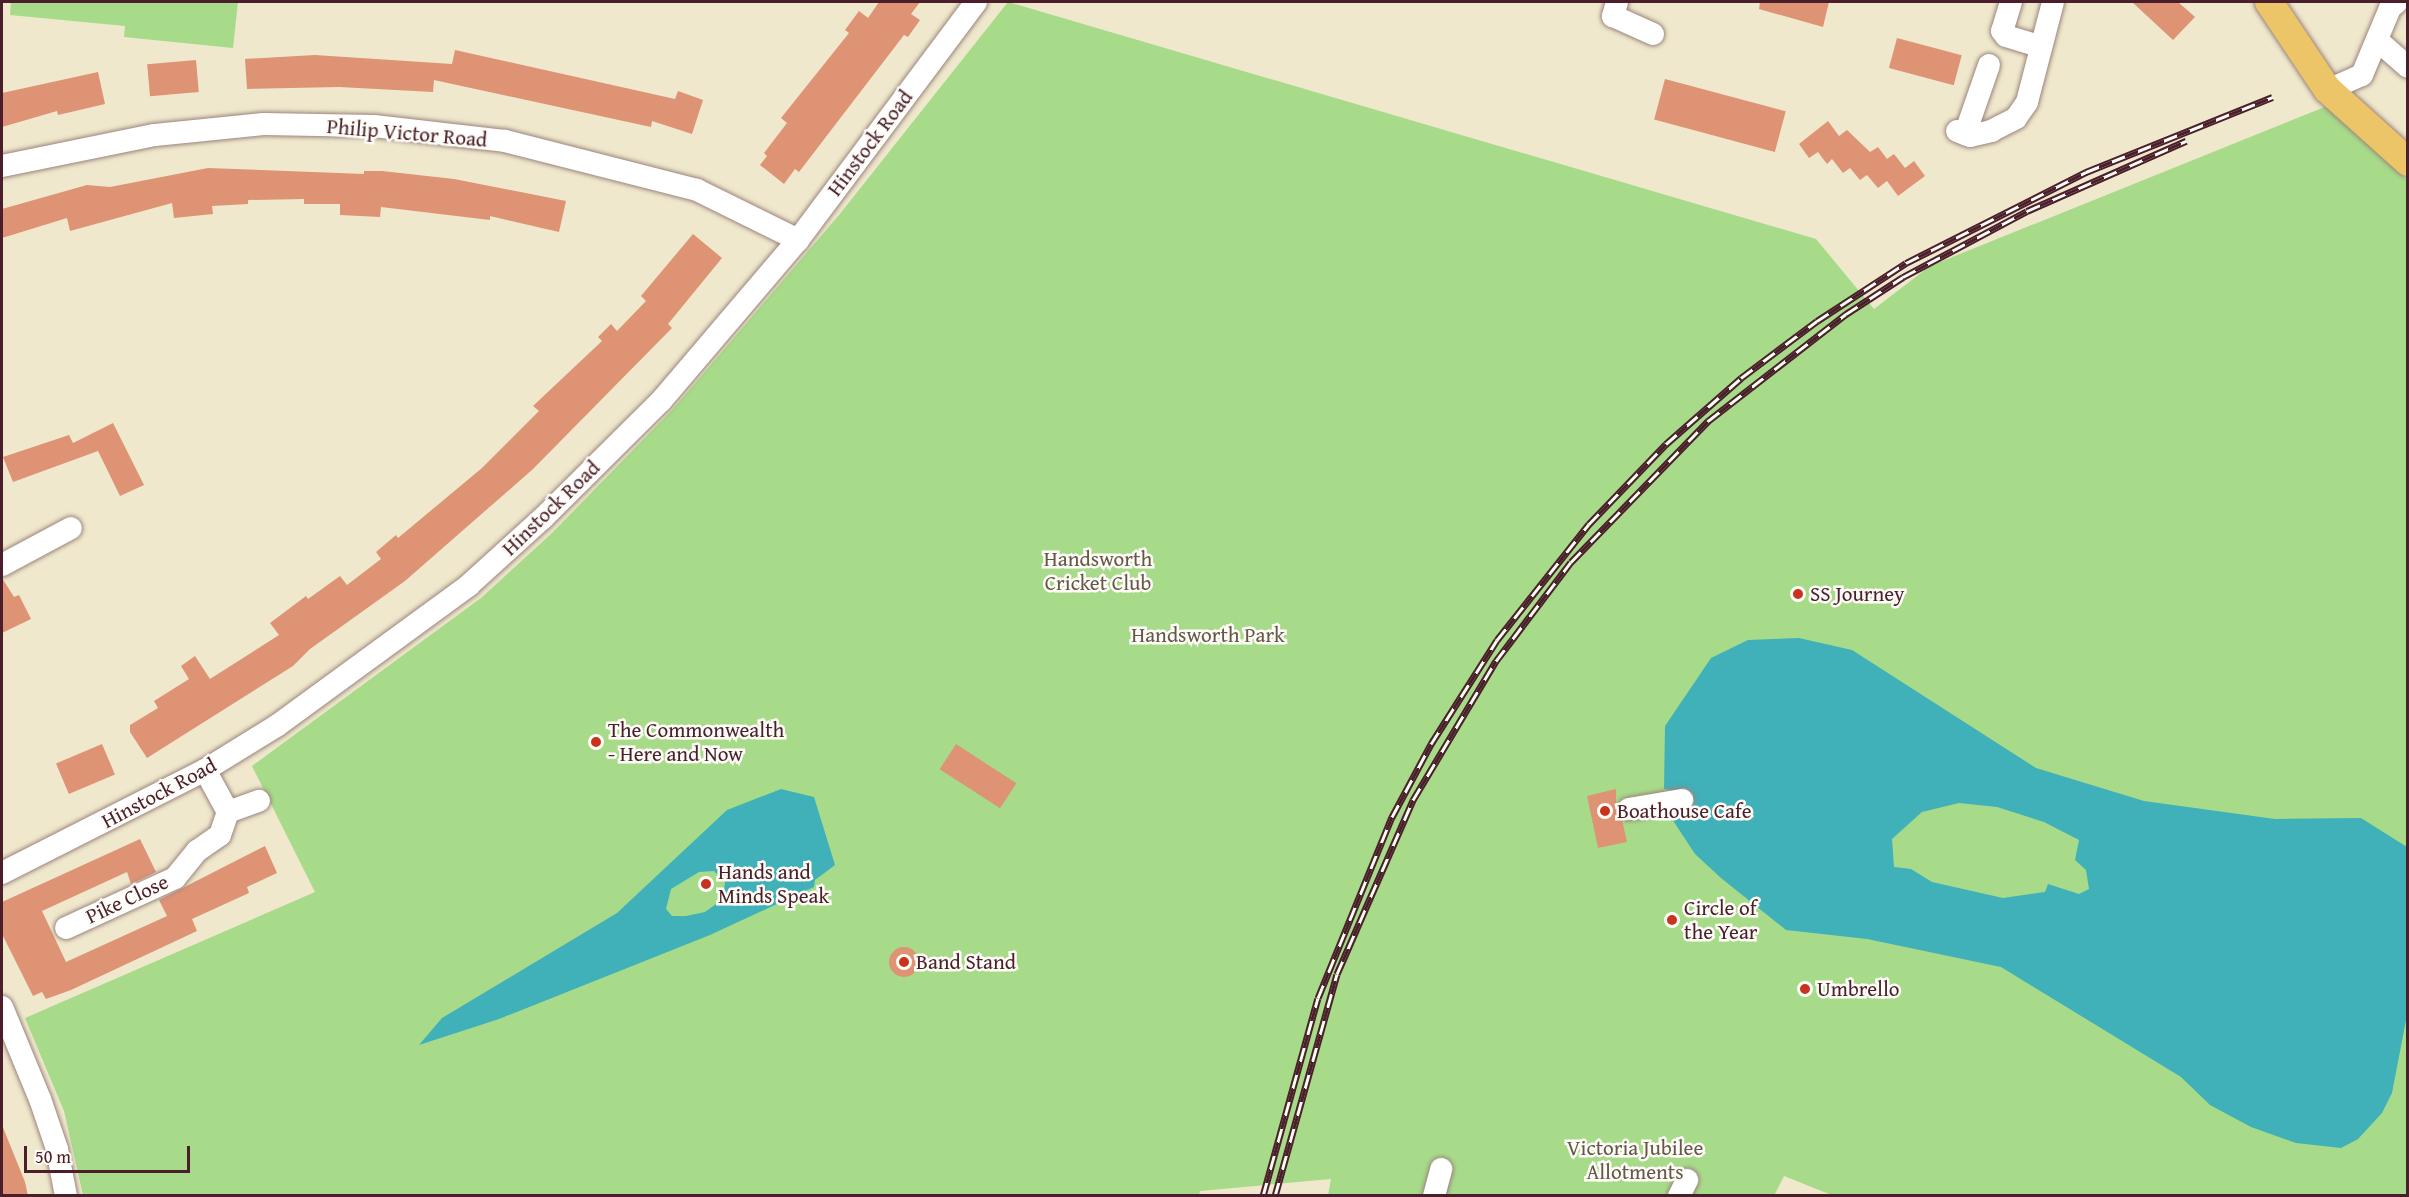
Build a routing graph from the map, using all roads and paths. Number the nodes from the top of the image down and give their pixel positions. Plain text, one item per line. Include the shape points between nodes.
1 (976, 2) edge
2 (1617, 2) edge
3 (2011, 2) edge
4 (2053, 2) edge
5 (2269, 2) edge
6 (2397, 2) edge
7 (1653, 34) dead end
8 (2377, 40) junction
9 (2041, 47) junction
10 (1989, 65) dead end
11 (2408, 67) edge
12 (2328, 90) junction
13 (2408, 162) edge
14 (2, 166) edge
15 (798, 240) junction
16 (71, 528) dead end
17 (2, 565) edge
18 (205, 770) junction
19 (1683, 800) dead end
20 (259, 801) dead end
21 (1629, 809) dead end
22 (228, 812) junction
23 (2, 873) edge
24 (66, 928) dead end
25 (2, 1007) edge
26 (1441, 1169) dead end
27 (66, 1196) edge
28 (1434, 1196) edge

1 - 15 street, Hinstock Road
2 - 7 street via 1613,16
3 - 9 street via 2002,31 2006,36
4 - 9 street
5 - 12 main road
6 - 8 street via 2390,8
8 - 11 street
8 - 12 street via 2362,75
9 - 10 street via 2027,102 2016,118 1991,132 1961,133
12 - 13 main road
14 - 15 street, Philip Victor Road via 155,135 263,124 374,126 505,141 697,190
15 - 18 street, Hinstock Road via 661,400 477,578 350,674
16 - 17 street
18 - 22 street
18 - 23 street, Hinstock Road
19 - 21 street
20 - 22 street
22 - 24 street, Pike Close via 220,835 197,851 175,878
25 - 27 street via 57,1149
26 - 28 street

